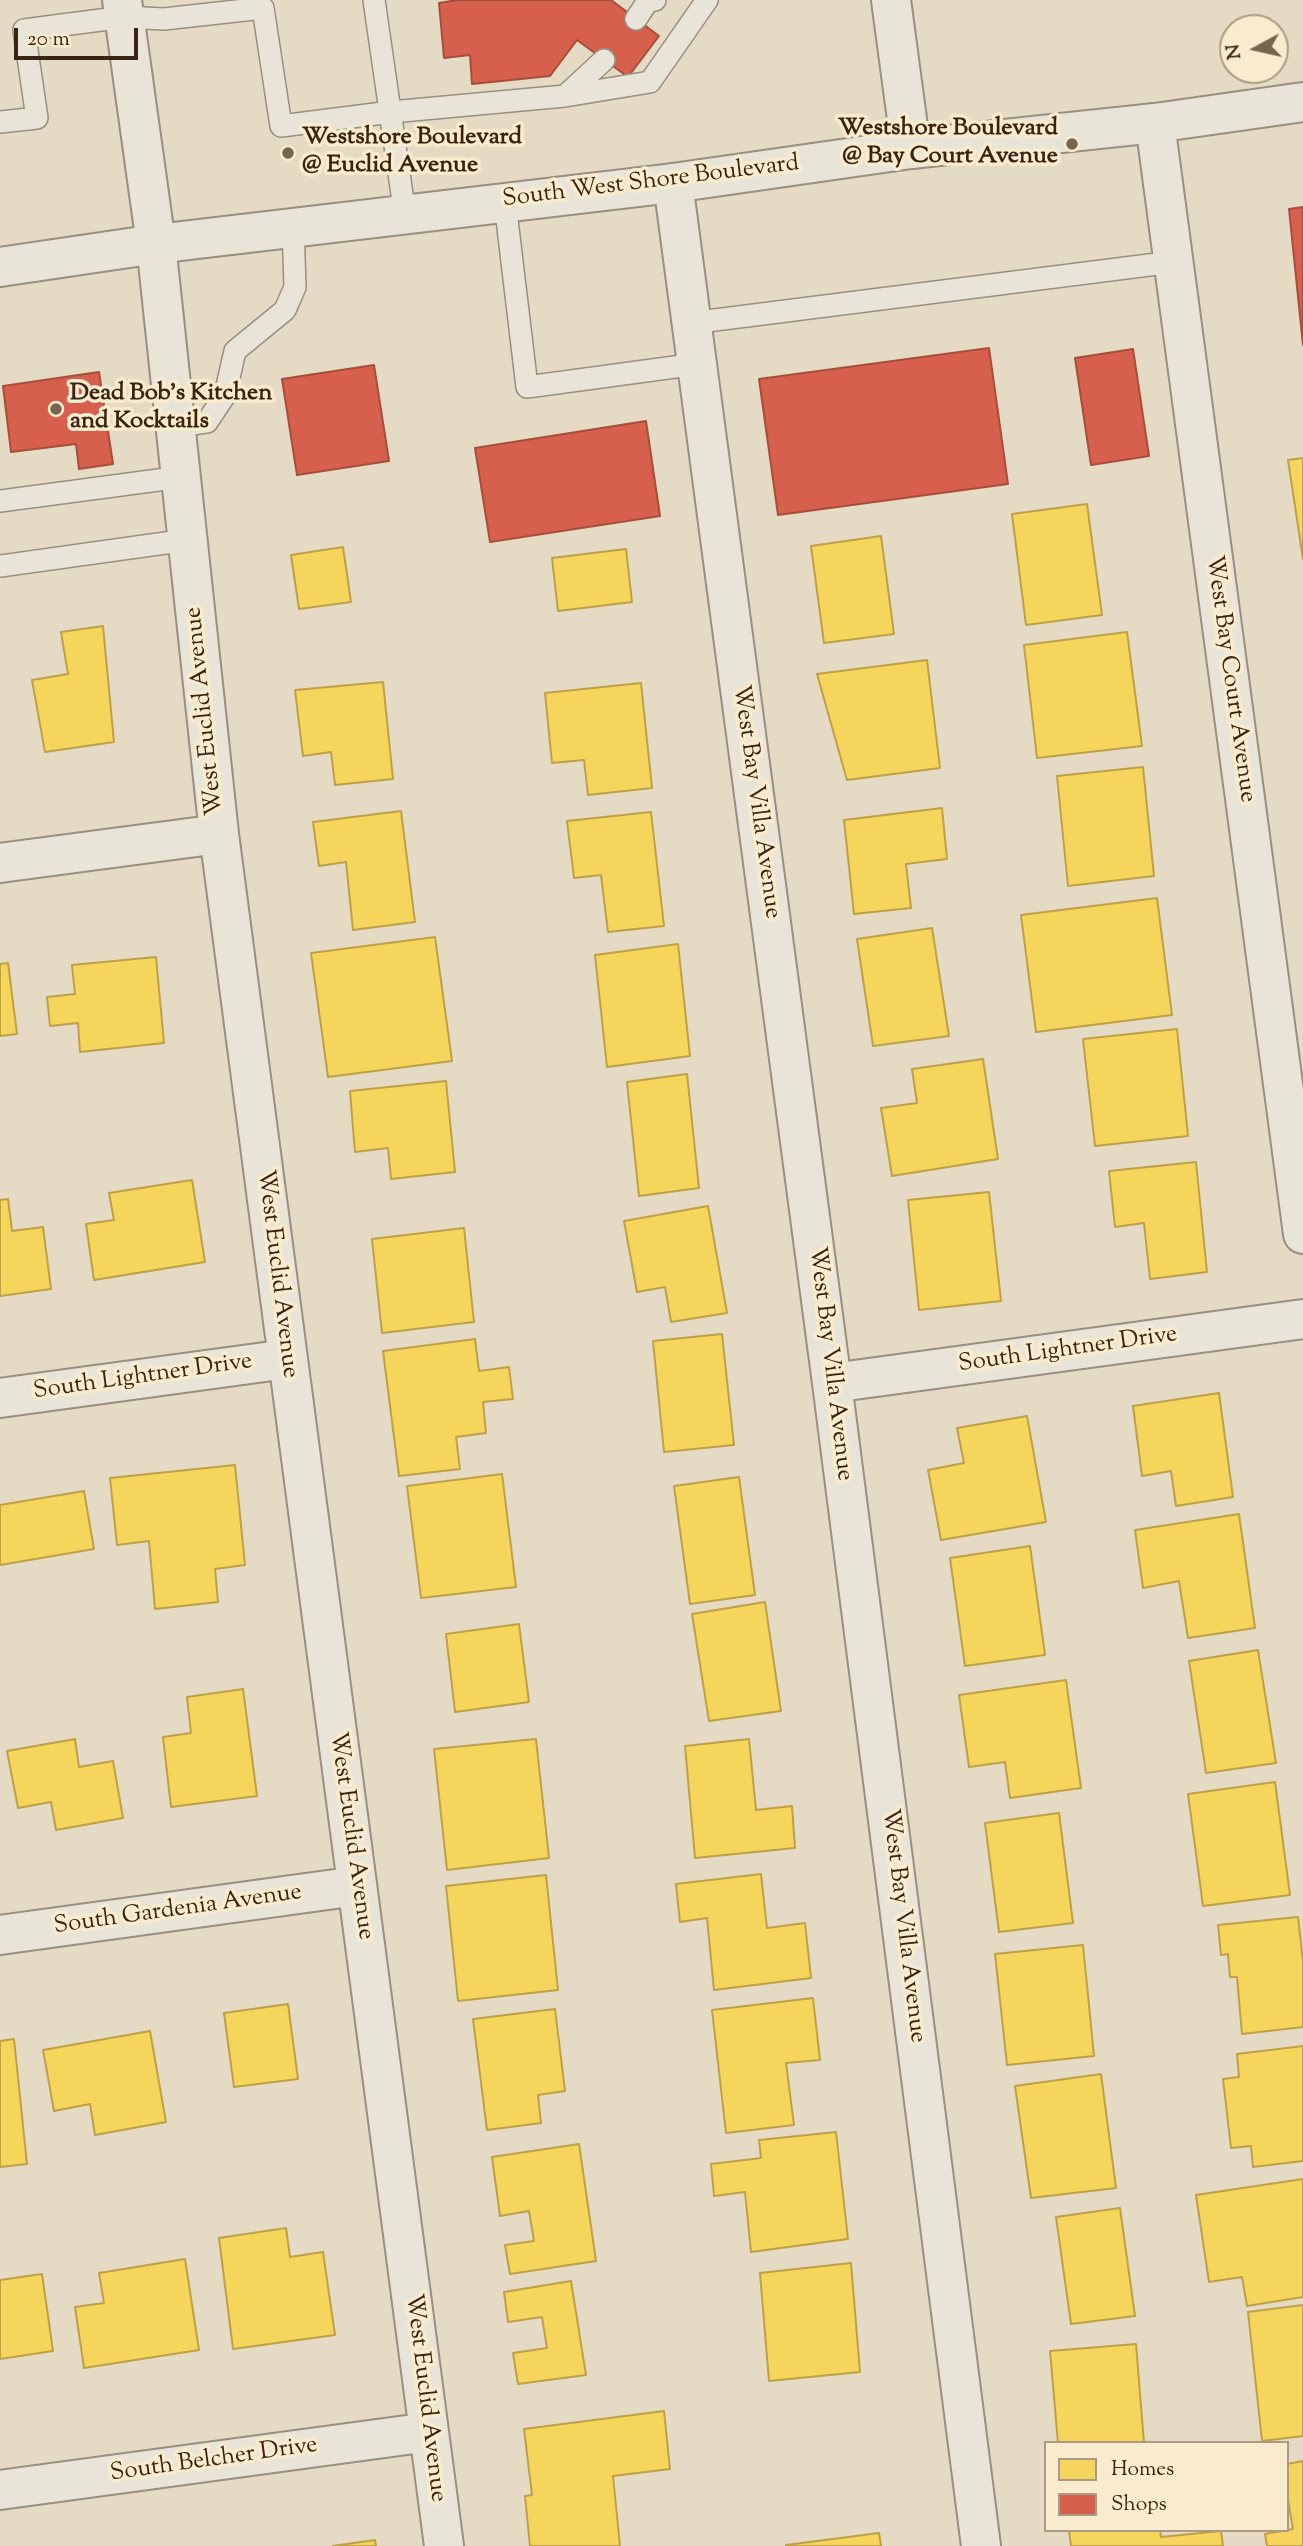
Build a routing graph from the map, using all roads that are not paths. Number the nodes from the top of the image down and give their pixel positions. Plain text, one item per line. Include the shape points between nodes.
1 (373, 0) edge
2 (655, 0) edge
3 (707, 0) edge
4 (891, 0) edge
5 (123, 8) edge
6 (636, 19) dead end
7 (604, 60) dead end
8 (565, 96) junction
9 (1303, 102) edge
10 (391, 112) junction
11 (0, 122) edge
12 (1155, 123) junction
13 (911, 149) junction
14 (673, 183) junction
15 (505, 203) junction
16 (405, 215) junction
17 (293, 228) junction
18 (156, 244) junction
19 (1173, 262) junction
20 (0, 267) edge
21 (691, 323) junction
22 (697, 364) junction
23 (176, 427) junction
24 (181, 477) junction
25 (0, 501) edge
26 (187, 540) junction
27 (0, 566) edge
28 (219, 835) junction
29 (0, 863) edge
30 (1303, 1234) edge
31 (1303, 1319) edge
32 (287, 1359) junction
33 (832, 1383) junction
34 (0, 1398) edge
35 (357, 1886) junction
36 (0, 1935) edge
37 (429, 2432) junction
38 (0, 2490) edge
39 (444, 2546) edge
40 (982, 2546) edge

1 - 10 lane
2 - 6 lane via 648,1
3 - 8 lane via 650,82
4 - 13 street
5 - 10 lane via 164,19 263,8 281,126
5 - 11 lane via 24,30 37,118
5 - 18 street, West Euclid Avenue
7 - 8 lane
8 - 10 lane
9 - 12 street, South West Shore Boulevard
10 - 16 lane
12 - 13 street, South West Shore Boulevard
12 - 19 street, West Bay Court Avenue
13 - 14 street, South West Shore Boulevard
14 - 15 street, South West Shore Boulevard
14 - 21 street, West Bay Villa Avenue
15 - 16 street, South West Shore Boulevard
15 - 22 lane via 527,387
16 - 17 street, South West Shore Boulevard
17 - 18 street, South West Shore Boulevard
17 - 23 lane via 295,287 285,310 235,351 225,395 207,422
18 - 20 street, South West Shore Boulevard
18 - 23 street, West Euclid Avenue
19 - 21 lane
19 - 30 street, West Bay Court Avenue
21 - 22 street, West Bay Villa Avenue
22 - 33 street, West Bay Villa Avenue
23 - 24 street, West Euclid Avenue
24 - 25 lane
24 - 26 street, West Euclid Avenue
26 - 27 lane
26 - 28 street, West Euclid Avenue
28 - 29 street
28 - 32 street, West Euclid Avenue
31 - 33 street, South Lightner Drive
32 - 34 street, South Lightner Drive
32 - 35 street, West Euclid Avenue
33 - 40 street, West Bay Villa Avenue
35 - 36 street, South Gardenia Avenue
35 - 37 street, West Euclid Avenue
37 - 38 street, South Belcher Drive
37 - 39 street, West Euclid Avenue

